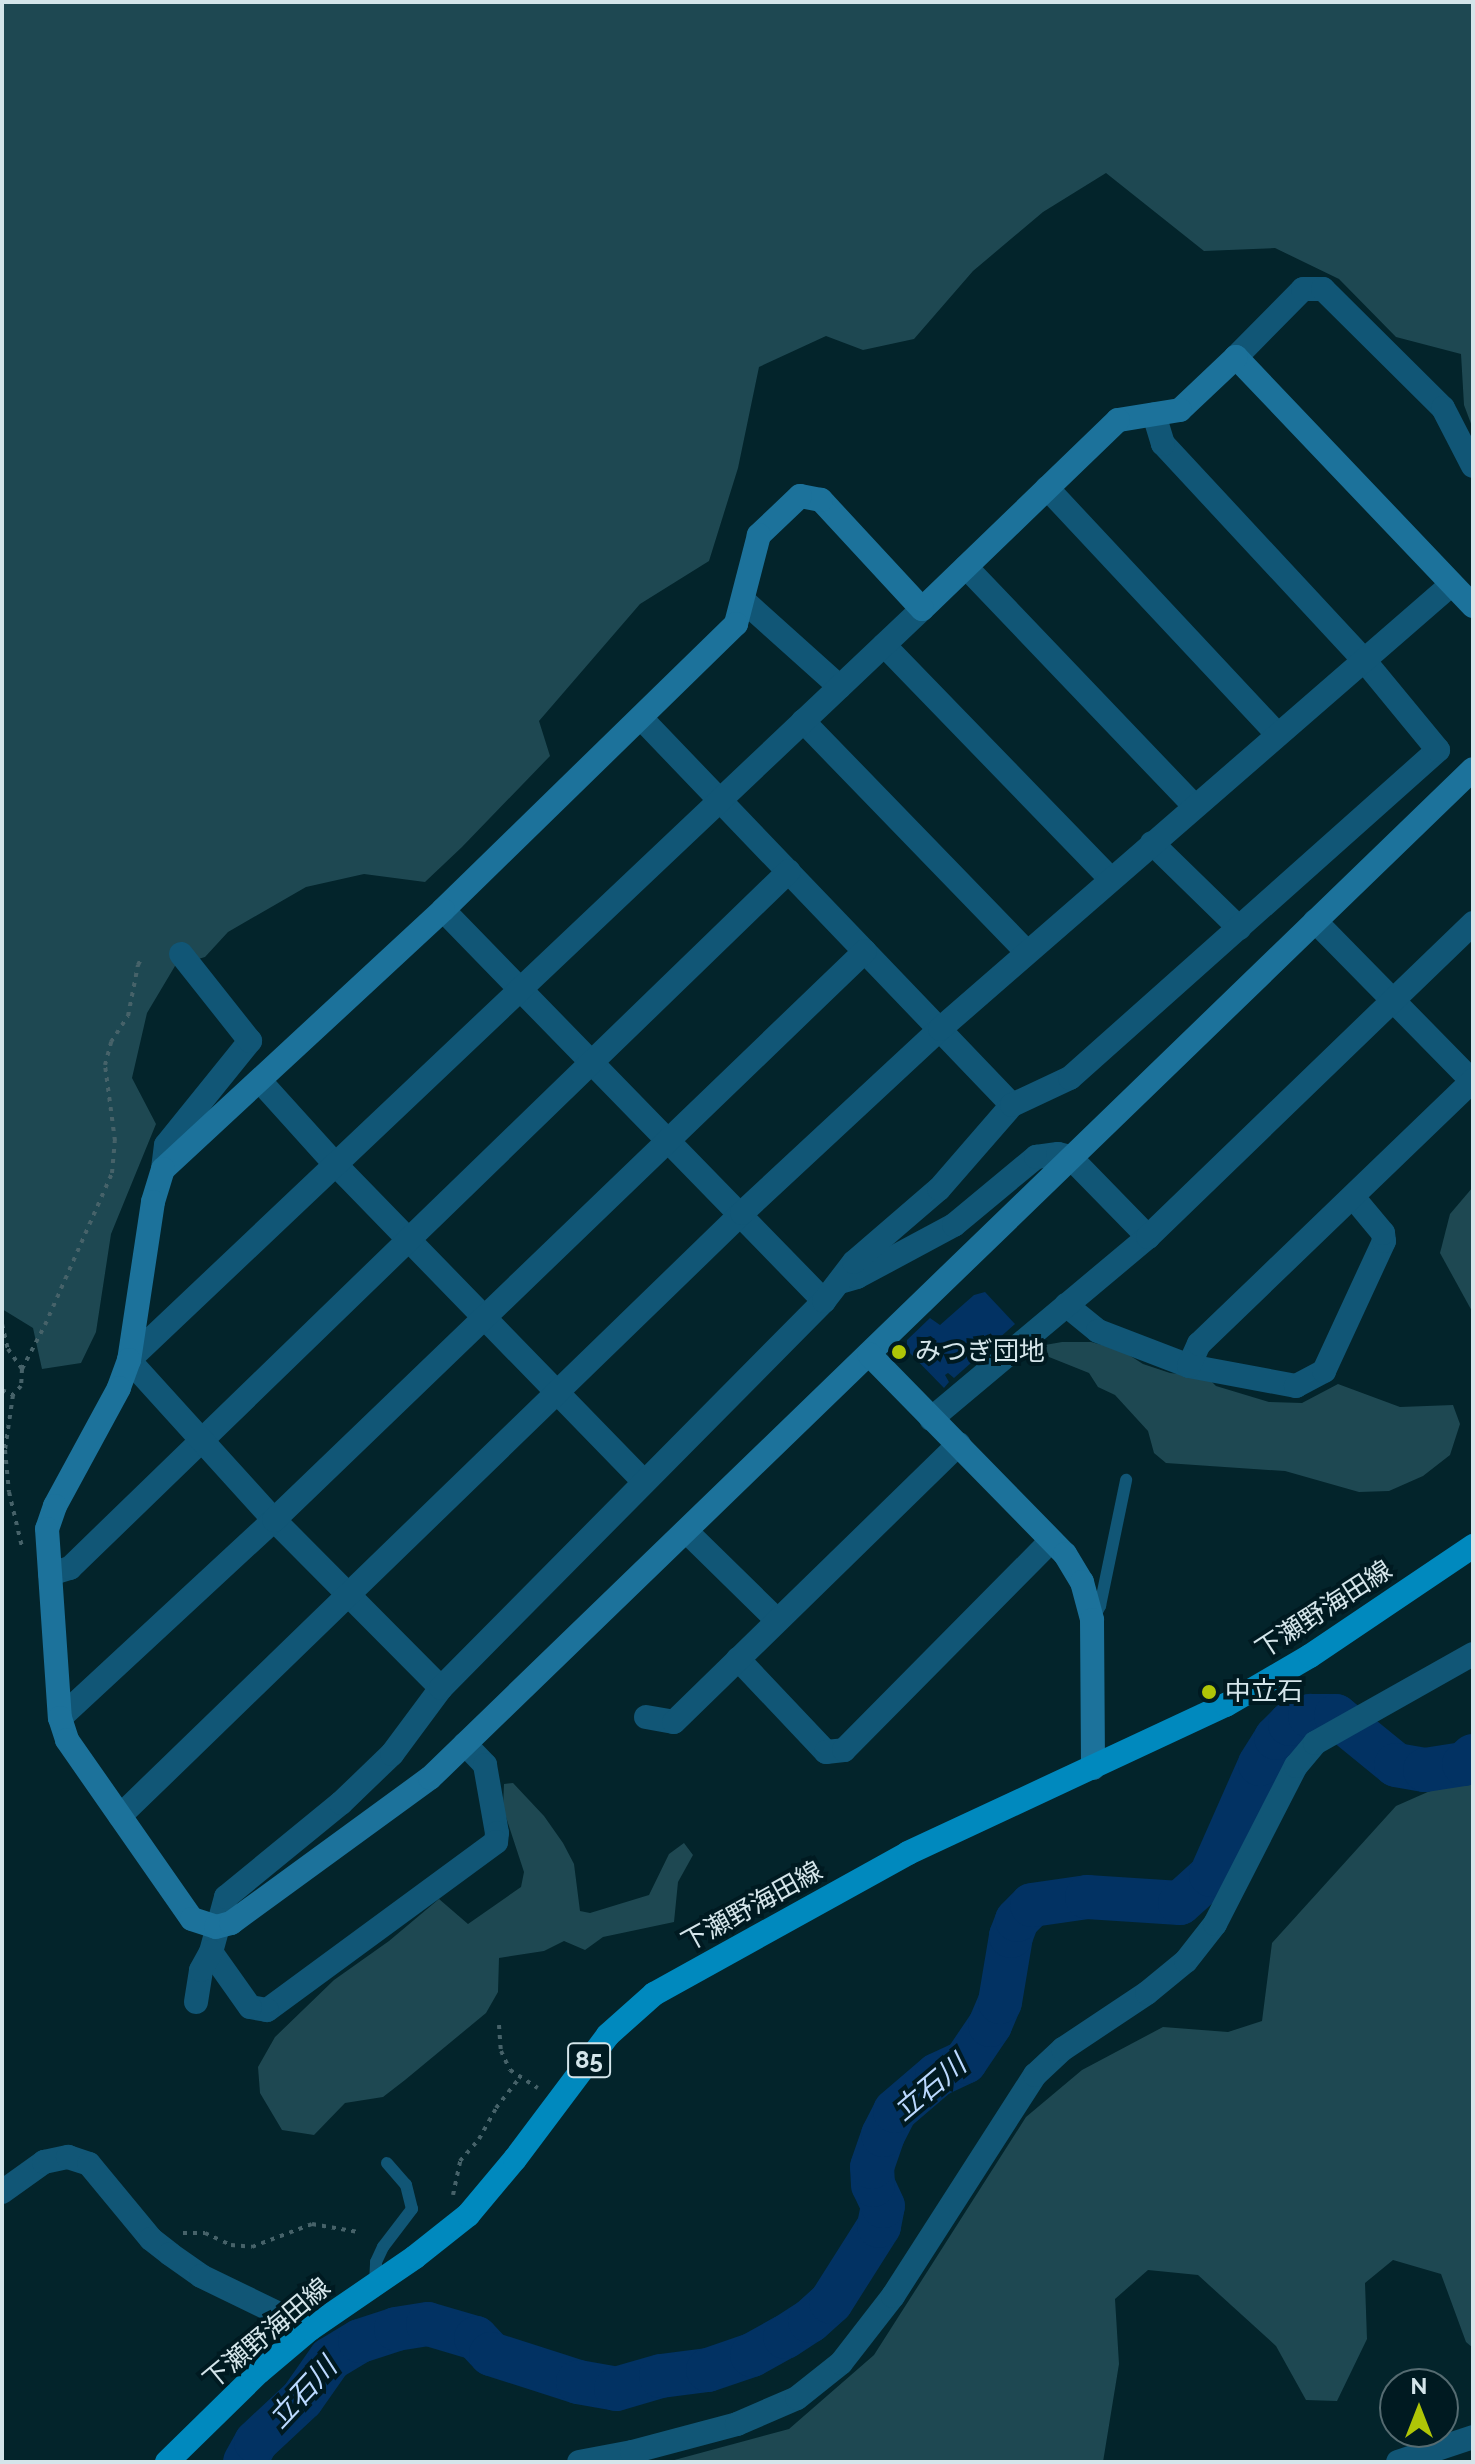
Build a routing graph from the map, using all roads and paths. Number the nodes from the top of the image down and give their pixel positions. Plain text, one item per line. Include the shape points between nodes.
1 (1236, 357) junction
2 (1154, 414) junction
3 (1473, 466) edge
4 (1047, 488) junction
5 (966, 567) junction
6 (1464, 589) edge
7 (743, 600) junction
8 (922, 609) junction
9 (884, 645) junction
10 (1363, 659) junction
11 (840, 687) junction
12 (641, 718) junction
13 (803, 721) junction
14 (1276, 733) junction
15 (1473, 769) edge
16 (721, 799) junction
17 (1194, 806) junction
18 (1152, 843) junction
19 (789, 871) junction
20 (1111, 879) junction
21 (443, 910) junction
22 (1315, 921) junction
23 (1473, 923) edge
24 (1239, 928) junction
25 (865, 951) junction
26 (1026, 951) junction
27 (181, 954) dead end
28 (142, 957) dead end
29 (518, 988) junction
30 (1393, 1000) junction
31 (940, 1029) junction
32 (591, 1065) junction
33 (1473, 1080) edge
34 (260, 1081) junction
35 (1012, 1105) junction
36 (669, 1138) junction
37 (1070, 1157) junction
38 (336, 1165) junction
39 (163, 1169) junction
40 (1353, 1197) junction
41 (742, 1213) junction
42 (1148, 1237) junction
43 (409, 1240) junction
44 (831, 1292) junction
45 (1066, 1305) junction
46 (484, 1318) junction
47 (869, 1354) junction
48 (129, 1360) junction
49 (1189, 1366) junction
50 (22, 1369) dead end
51 (2, 1390) edge
52 (558, 1394) junction
53 (13, 1395) dead end
54 (931, 1419) junction
55 (201, 1442) junction
56 (959, 1444) junction
57 (1126, 1480) dead end
58 (644, 1482) junction
59 (274, 1520) junction
60 (686, 1531) junction
61 (1051, 1541) junction
62 (1473, 1546) edge
63 (50, 1574) junction
64 (348, 1598) junction
65 (777, 1620) junction
66 (1092, 1620) junction
67 (1473, 1654) edge
68 (738, 1659) junction
69 (441, 1688) junction
70 (646, 1717) dead end
71 (60, 1718) junction
72 (465, 1744) junction
73 (1093, 1768) junction
74 (120, 1816) junction
75 (216, 1927) junction
76 (211, 1952) junction
77 (196, 2002) dead end
78 (499, 2025) dead end
79 (519, 2079) junction
80 (556, 2101) junction
81 (387, 2163) dead end
82 (2, 2192) edge
83 (453, 2195) dead end
84 (358, 2232) dead end
85 (155, 2242) junction
86 (375, 2283) junction
87 (310, 2329) junction
88 (1473, 2437) edge
89 (167, 2462) edge
90 (579, 2462) edge
91 (1398, 2462) edge

1 - 2 street via 1180,410
1 - 3 street via 1303,289 1323,289 1443,408
1 - 6 street
2 - 4 street via 1118,420
2 - 10 street via 1163,444
4 - 5 street
4 - 14 street
5 - 8 street
5 - 17 street
6 - 10 street
7 - 8 street via 759,535 800,496 808,495 821,500
7 - 11 street
7 - 12 street via 736,624
8 - 9 street
9 - 11 street
9 - 20 street
10 - 14 street
10 - 24 street via 1438,750
11 - 13 street
12 - 16 street
12 - 21 street
13 - 16 street
13 - 26 street
14 - 17 street
15 - 22 street
16 - 19 street
16 - 29 street
17 - 18 street
18 - 20 street
18 - 24 street
19 - 25 street
19 - 32 street
20 - 26 street
21 - 29 street
21 - 34 street
22 - 30 street
22 - 37 street
23 - 30 street
24 - 35 street via 1070,1078
25 - 31 street
25 - 36 street
26 - 31 street
27 - 39 street via 250,1041 166,1145
28 - 50 path via 128,1016 111,1042 105,1065 115,1141 112,1173
29 - 32 street
29 - 38 street
30 - 33 street
30 - 42 street
31 - 35 street
31 - 41 street
32 - 36 street
32 - 43 street
33 - 40 street
34 - 38 street
34 - 39 street
35 - 44 street via 939,1189 854,1262
36 - 41 street
36 - 46 street
37 - 42 street
37 - 44 street via 1036,1157 954,1225
37 - 47 street
38 - 43 street
38 - 48 street
39 - 48 street via 153,1202
40 - 49 street via 1199,1344
40 - 49 street via 1384,1241 1324,1371 1296,1386
41 - 44 street
41 - 52 street
42 - 45 street
43 - 46 street
43 - 55 street
44 - 58 street
45 - 49 street via 1098,1331
45 - 54 street
46 - 52 street
46 - 59 street
47 - 54 street
47 - 60 street
48 - 55 street
48 - 63 street via 55,1506 47,1529
51 - 53 path
52 - 58 street
52 - 64 street
54 - 56 street
55 - 59 street
55 - 63 street via 70,1568
56 - 61 street
56 - 65 street
57 - 66 lane via 1100,1606
58 - 69 street
59 - 64 street
59 - 71 street
60 - 65 street
60 - 72 street
61 - 66 street via 1082,1582
61 - 68 street via 844,1750 826,1752
62 - 73 main road, 下瀬野海田線 / 85 via 1310,1656 1226,1705
63 - 71 street
64 - 69 street
64 - 74 street
65 - 68 street
66 - 73 street
67 - 90 street via 1315,1743 1296,1766 1215,1924 1186,1961 1035,2075 893,2296 841,2363 797,2398 737,2424
68 - 70 street via 674,1722
69 - 75 street via 392,1754 226,1897
71 - 74 street via 67,1740
72 - 75 street via 418,1787 231,1923
72 - 76 street via 485,1765 496,1842 267,2010 250,2007
73 - 80 main road, 下瀬野海田線 / 85 via 908,1853 654,1994 608,2035
74 - 75 street via 192,1919
75 - 76 street
76 - 77 street via 201,1970
78 - 79 path via 501,2051
79 - 80 path
79 - 83 path via 460,2161
80 - 86 main road, 下瀬野海田線 / 85 via 468,2215
81 - 86 lane via 406,2185 412,2209 383,2247
82 - 85 street via 44,2162 68,2157 89,2164
84 - 85 path via 312,2224 252,2247 231,2245 205,2233 177,2233
85 - 87 street via 201,2276
86 - 87 main road, 下瀬野海田線 / 85
87 - 89 main road, 下瀬野海田線 / 85
88 - 91 street

